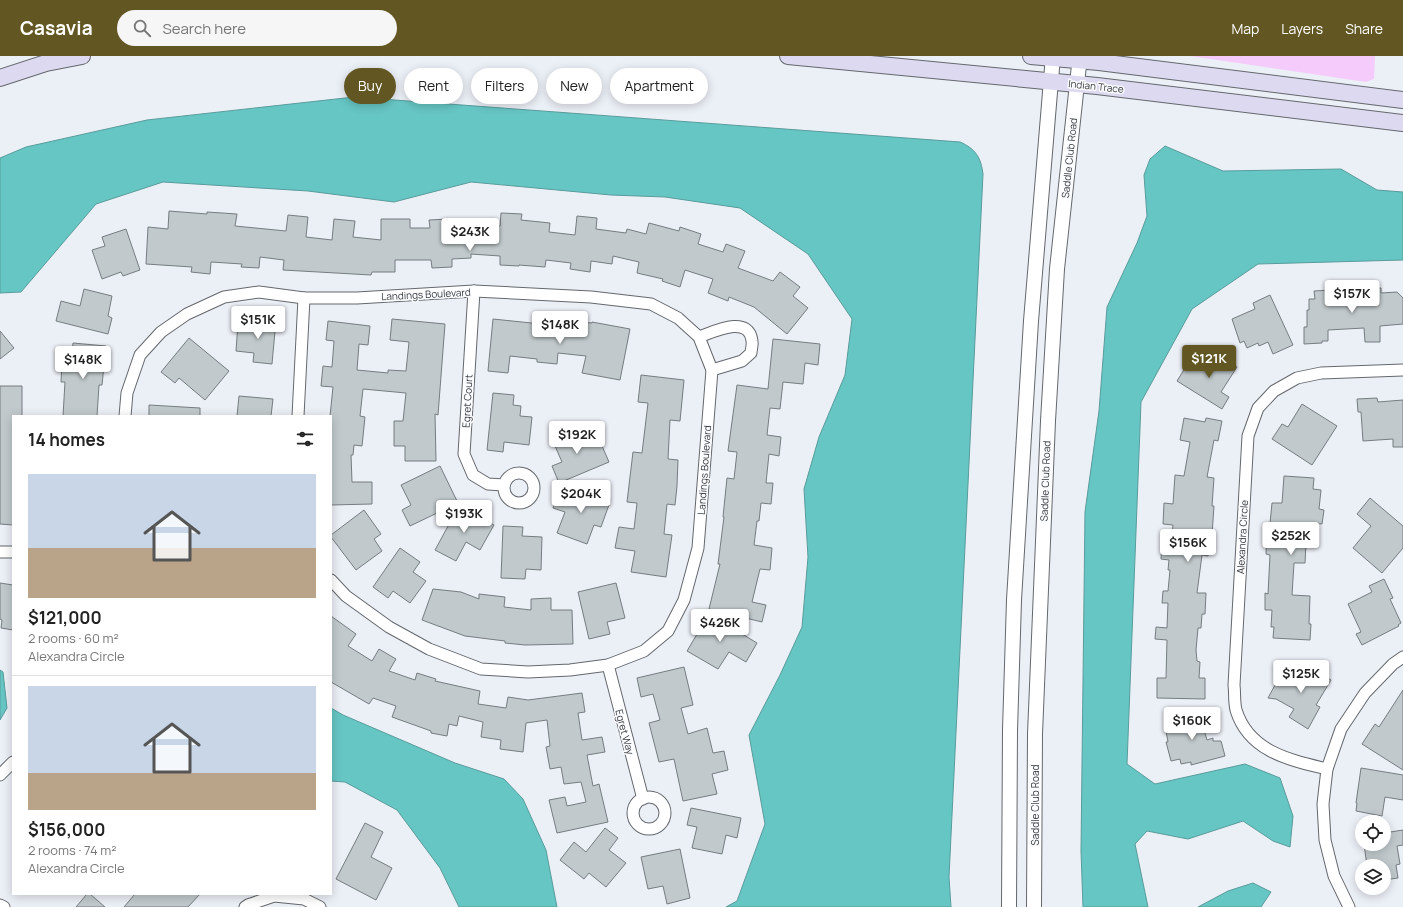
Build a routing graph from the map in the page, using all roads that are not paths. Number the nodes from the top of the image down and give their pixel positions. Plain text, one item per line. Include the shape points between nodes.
1 (82, 56) edge
2 (788, 56) edge
3 (1031, 56) edge
4 (1053, 57) edge
5 (1080, 58) edge
6 (0, 78) edge
7 (1050, 82) junction
8 (1077, 84) junction
9 (1403, 100) edge
10 (1403, 123) edge
11 (474, 291) junction
12 (304, 298) junction
13 (699, 337) junction
14 (712, 370) junction
15 (1403, 370) edge
16 (125, 415) edge
17 (298, 415) edge
18 (504, 485) dead end
19 (0, 552) edge
20 (12, 552) edge
21 (332, 581) edge
22 (1403, 657) edge
23 (608, 665) junction
24 (12, 763) edge
25 (1327, 769) junction
26 (0, 775) edge
27 (643, 799) dead end
28 (0, 905) edge
29 (4, 907) edge
30 (245, 907) edge
31 (320, 907) edge
32 (1009, 907) edge
33 (1034, 907) edge
34 (1349, 907) edge

1 - 6 main road via 46,62
2 - 7 main road, Indian Trace
3 - 4 main road
4 - 5 main road
4 - 7 street
5 - 8 street, Saddle Club Road
5 - 9 main road
7 - 8 main road, Indian Trace
7 - 32 street via 1031,321 1014,600
8 - 10 main road, Indian Trace
8 - 33 street, Saddle Club Road via 1057,269 1048,421 1035,734
11 - 12 street, Landings Boulevard via 357,298
11 - 13 street, Landings Boulevard via 591,297 651,304 678,318
11 - 18 street, Egret Court via 464,454 473,475 488,484
12 - 16 street, Landings Boulevard via 259,292 224,297 187,314 161,332 140,355 128,393
12 - 17 street
13 - 14 street, Landings Boulevard
13 - 14 street via 730,326 742,327 750,332 751,353 742,361
14 - 23 street, Landings Boulevard via 698,548 684,600 668,631 644,651
15 - 25 street, Alexandra Circle via 1321,373 1297,378 1274,391 1258,408 1248,436 1234,685 1236,709 1246,730 1267,750 1291,761
19 - 20 street
21 - 23 street, Landings Boulevard via 346,596 389,627 429,649 481,668 528,672
22 - 25 street via 1365,693 1341,729
23 - 27 street, Egret Way
24 - 26 street
25 - 34 street via 1323,804 1325,840 1334,876
28 - 29 street
30 - 31 street via 274,896 304,899

